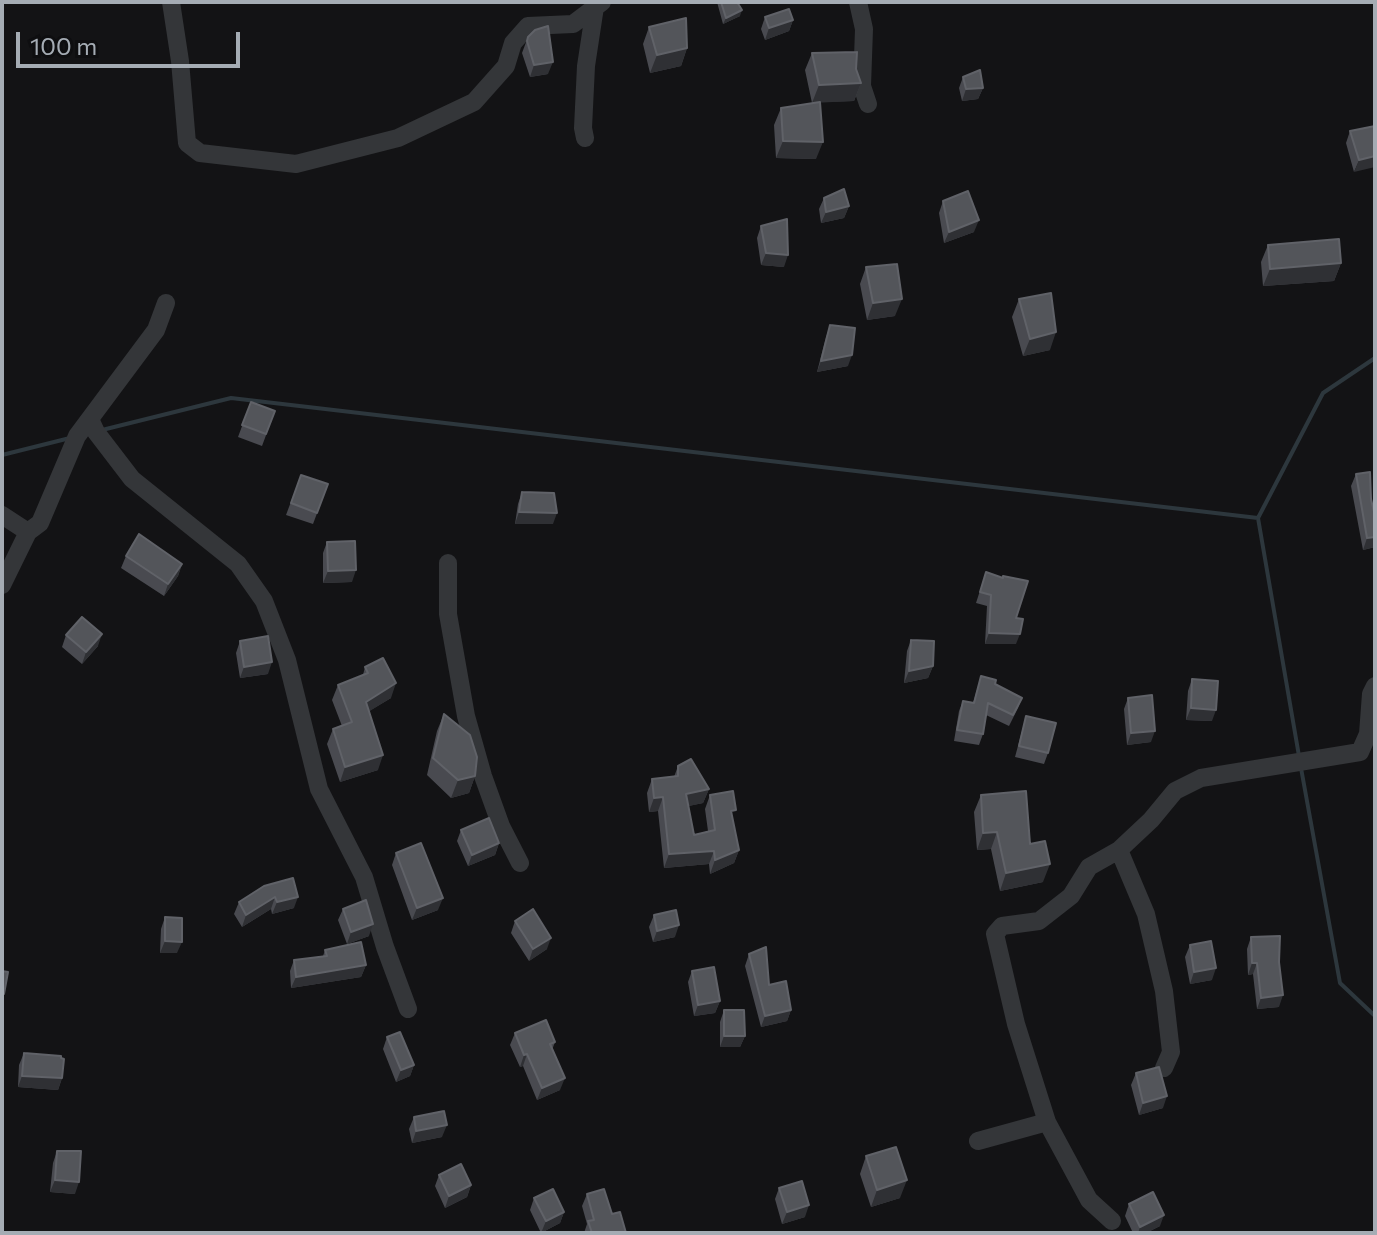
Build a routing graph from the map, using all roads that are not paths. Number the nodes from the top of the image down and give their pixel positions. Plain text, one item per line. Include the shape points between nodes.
1 (171, 2) edge
2 (858, 2) edge
3 (599, 5) edge
4 (868, 104) dead end
5 (585, 138) dead end
6 (166, 303) dead end
7 (90, 419) junction
8 (2, 515) edge
9 (28, 532) junction
10 (448, 563) dead end
11 (2, 585) edge
12 (1375, 686) edge
13 (1119, 850) junction
14 (520, 863) dead end
15 (408, 1009) dead end
16 (1164, 1068) dead end
17 (1047, 1122) junction
18 (978, 1141) dead end
19 (1112, 1221) dead end

1 - 3 street via 187,143 200,153 296,164 398,138 474,102 506,66 513,43 528,26 573,24
2 - 4 street via 864,29 862,86
3 - 5 street via 586,66
6 - 7 street via 156,330
7 - 9 street via 77,436 40,523
7 - 15 street via 132,479 238,564 264,601 287,660 319,789 364,877
8 - 9 street
9 - 11 street
10 - 14 street via 448,614 466,716 497,813
12 - 13 street via 1360,752 1201,778 1175,791
13 - 16 street via 1146,914 1164,991 1171,1052
13 - 17 street via 1089,867 1071,896 1039,921 1002,926 995,934
17 - 18 street
17 - 19 street via 1089,1200

